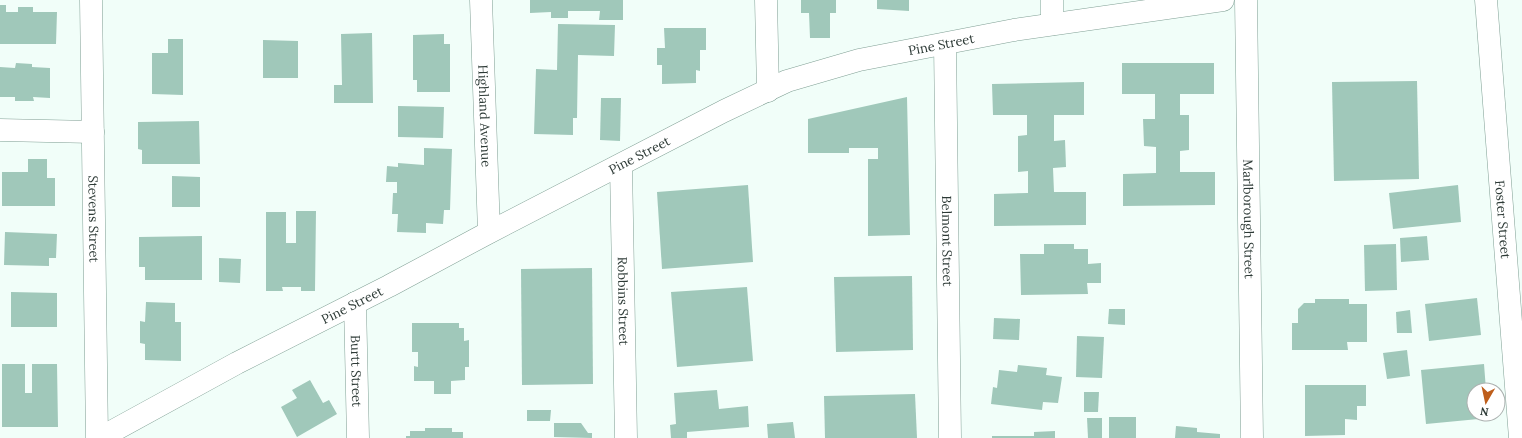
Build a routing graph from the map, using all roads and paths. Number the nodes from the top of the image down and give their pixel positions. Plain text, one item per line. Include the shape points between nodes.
1 (91, 0) edge
2 (481, 0) edge
3 (766, 0) edge
4 (1052, 0) edge
5 (1223, 0) edge
6 (1246, 0) edge
7 (1486, 0) edge
8 (1052, 24) junction
9 (945, 44) junction
10 (768, 91) junction
11 (0, 130) edge
12 (93, 132) junction
13 (621, 165) junction
14 (489, 232) junction
15 (355, 303) junction
16 (96, 438) edge
17 (100, 438) edge
18 (358, 438) edge
19 (626, 438) edge
20 (950, 438) edge
21 (1252, 438) edge
22 (1520, 438) edge

1 - 12 street, Stevens Street
2 - 14 street, Highland Avenue
3 - 10 street
4 - 8 street
5 - 8 street, Pine Street
6 - 21 street, Marlborough Street
7 - 22 street, Foster Street
8 - 9 street, Pine Street
9 - 10 street, Pine Street via 821,70 787,81
9 - 20 street, Belmont Street
10 - 13 street, Pine Street
11 - 12 street
12 - 16 street, Stevens Street
13 - 14 street, Pine Street
13 - 19 street, Robbins Street
14 - 15 street, Pine Street
15 - 17 street, Pine Street
15 - 18 street, Burtt Street

